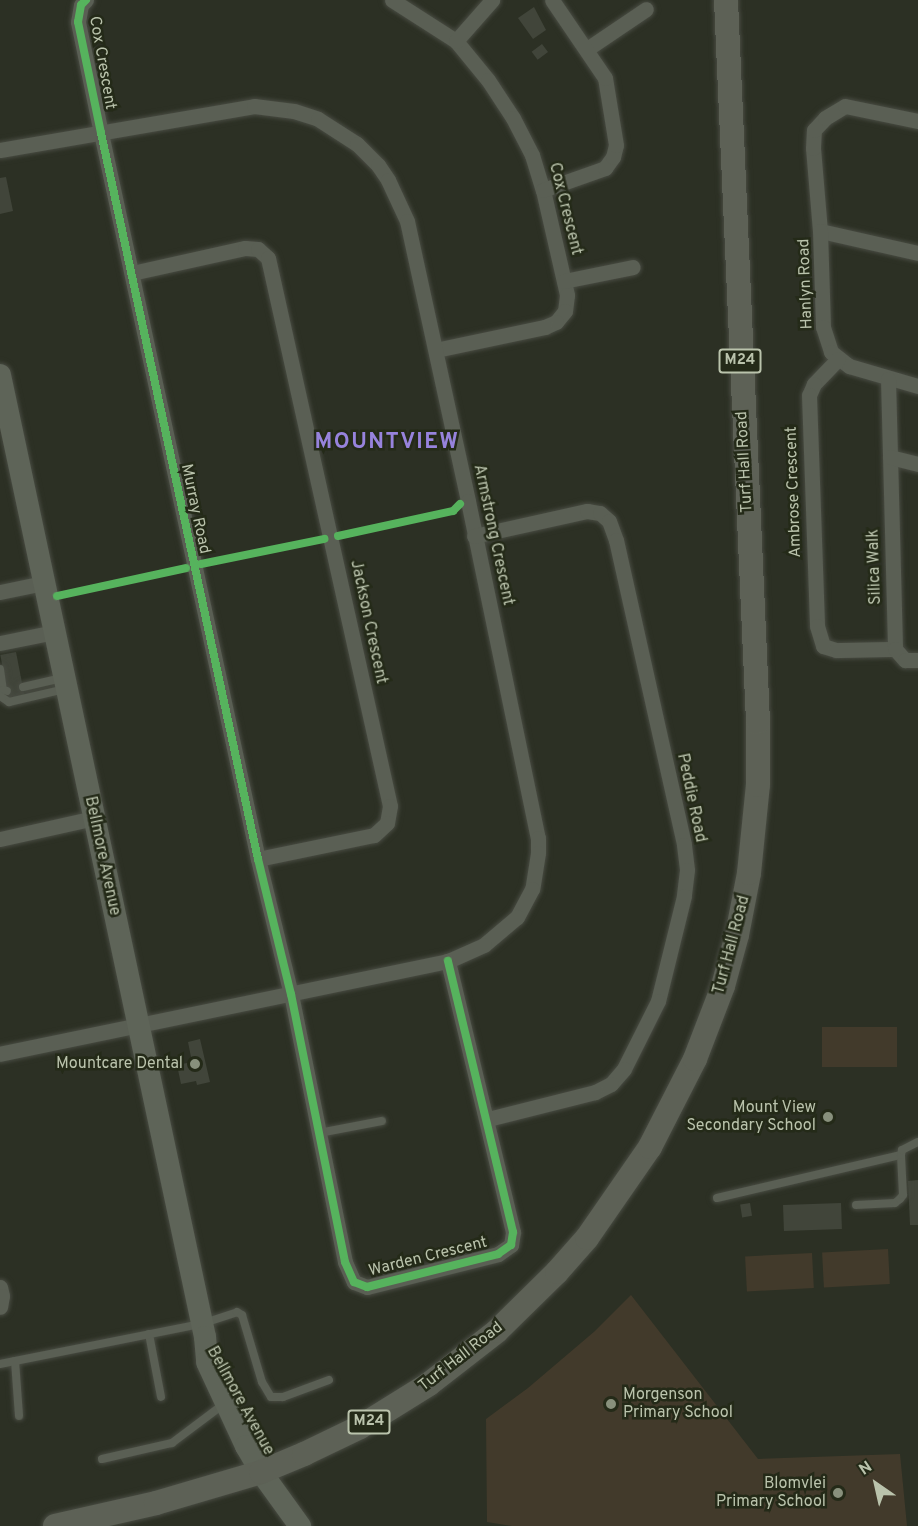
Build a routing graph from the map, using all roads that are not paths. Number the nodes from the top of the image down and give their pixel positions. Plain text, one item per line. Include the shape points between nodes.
1 (86, 0) edge
2 (392, 0) edge
3 (492, 0) edge
4 (552, 0) edge
5 (726, 0) edge
6 (646, 9) dead end
7 (456, 41) junction
8 (587, 49) junction
9 (918, 121) edge
10 (101, 133) junction
11 (0, 150) edge
12 (543, 190) junction
13 (820, 231) junction
14 (918, 253) edge
15 (633, 267) dead end
16 (132, 273) junction
17 (564, 281) junction
18 (436, 350) junction
19 (838, 359) junction
20 (0, 375) edge
21 (888, 379) junction
22 (918, 386) edge
23 (7, 444) edge
24 (890, 457) junction
25 (918, 464) edge
26 (474, 536) junction
27 (44, 583) junction
28 (0, 592) edge
29 (54, 632) junction
30 (0, 643) edge
31 (895, 649) junction
32 (918, 660) edge
33 (0, 669) edge
34 (66, 683) junction
35 (22, 687) dead end
36 (3, 694) edge
37 (94, 818) junction
38 (0, 839) edge
39 (258, 859) junction
40 (448, 961) junction
41 (291, 994) junction
42 (138, 1025) junction
43 (0, 1054) edge
44 (488, 1119) junction
45 (382, 1121) dead end
46 (319, 1133) junction
47 (918, 1143) edge
48 (901, 1155) junction
49 (717, 1198) dead end
50 (856, 1205) dead end
51 (0, 1287) edge
52 (0, 1307) edge
53 (203, 1330) junction
54 (149, 1334) junction
55 (15, 1360) junction
56 (0, 1364) edge
57 (329, 1380) dead end
58 (161, 1397) dead end
59 (225, 1404) junction
60 (19, 1416) dead end
61 (102, 1459) dead end
62 (268, 1469) junction
63 (55, 1526) edge
64 (300, 1526) edge
65 (317, 1526) edge

1 - 10 street, Cox Crescent via 78,22
2 - 7 street, Cox Crescent
3 - 7 street
4 - 8 street
5 - 62 main road, Turf Hall Road / M24 via 758,785 749,873 723,986 695,1059 651,1147 613,1204 557,1272 497,1331 429,1383 360,1427
6 - 8 street
7 - 12 street, Cox Crescent via 513,118 532,155
8 - 12 street via 605,78 616,145 614,157 602,170
9 - 13 street via 845,106 814,130
10 - 11 street, Armstrong Crescent
10 - 16 street, Murray Road
10 - 18 street, Armstrong Crescent via 254,106 294,111 339,130 378,165 400,204
12 - 17 street, Cox Crescent
13 - 14 street, Hanlyn Road
13 - 19 street, Hanlyn Road via 823,327 831,352
15 - 17 street
16 - 39 street, Murray Road
16 - 39 street, Jackson Crescent via 245,248 258,249 268,258 390,806 387,823 374,835
17 - 18 street, Cox Crescent via 566,306 556,322
18 - 26 street, Armstrong Crescent
19 - 21 street
19 - 31 street, Ambrose Crescent via 814,384 809,395 817,626 823,646 836,650
20 - 23 street, Bellmore Avenue
21 - 22 street
21 - 24 street, Silica Walk
23 - 27 street, Bellmore Avenue
24 - 25 street
24 - 31 street, Silica Walk
26 - 40 street, Armstrong Crescent via 538,854 532,889 517,917 484,945
26 - 44 street, Peddie Road via 587,511 600,513 609,522 687,870 658,1001 624,1069 596,1092
27 - 28 street
27 - 29 street, Bellmore Avenue
29 - 30 street
29 - 34 street, Bellmore Avenue
31 - 32 street via 905,660
33 - 36 lane
34 - 35 lane
34 - 36 lane via 9,702
34 - 37 street, Bellmore Avenue
37 - 38 street
37 - 42 street, Bellmore Avenue
39 - 41 street, Murray Road
40 - 41 street, Armstrong Crescent
40 - 44 street, Warden Crescent
41 - 42 street, Armstrong Crescent
41 - 46 street, Warden Crescent
42 - 43 street, Armstrong Crescent
42 - 53 street, Bellmore Avenue
44 - 46 street, Warden Crescent via 513,1232 511,1245 498,1254 367,1287 354,1282 345,1262
45 - 46 lane
47 - 48 lane via 902,1150
48 - 49 lane
48 - 50 lane via 900,1200
51 - 52 street
53 - 54 lane
53 - 57 lane via 237,1312 241,1314 262,1382 271,1397 283,1397
53 - 59 street, Bellmore Avenue via 207,1362
53 - 62 street, Bellmore Avenue
54 - 55 lane
54 - 58 lane
55 - 56 lane
55 - 60 lane
59 - 61 lane via 172,1443
59 - 62 street, Bellmore Avenue
62 - 63 main road, Turf Hall Road / M24 via 156,1503
62 - 64 street
62 - 65 street

